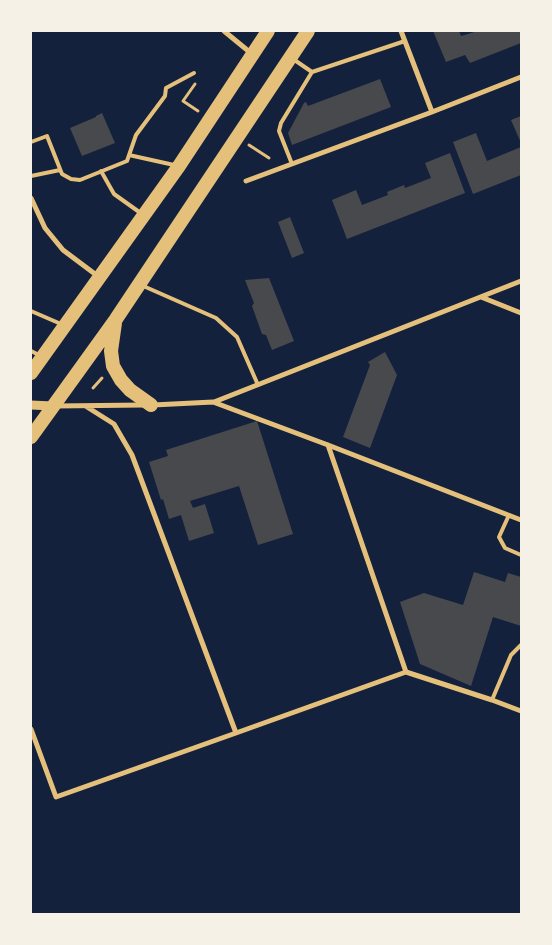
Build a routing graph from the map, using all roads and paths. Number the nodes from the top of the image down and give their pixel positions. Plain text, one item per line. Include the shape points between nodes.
1 (224, 31) edge
2 (268, 31) edge
3 (308, 31) edge
4 (401, 31) edge
5 (405, 41) junction
6 (253, 55) junction
7 (291, 57) junction
8 (312, 72) junction
9 (194, 73) dead end
10 (521, 77) edge
11 (198, 79) dead end
12 (183, 101) dead end
13 (432, 112) junction
14 (31, 142) edge
15 (253, 148) dead end
16 (129, 155) junction
17 (269, 158) dead end
18 (292, 164) junction
19 (179, 166) junction
20 (60, 170) junction
21 (102, 171) junction
22 (31, 176) edge
23 (246, 182) dead end
24 (31, 198) edge
25 (144, 215) junction
26 (100, 278) junction
27 (521, 281) edge
28 (139, 284) junction
29 (481, 297) junction
30 (31, 311) edge
31 (521, 312) edge
32 (116, 319) junction
33 (65, 326) junction
34 (37, 354) edge
35 (31, 373) edge
36 (102, 378) dead end
37 (258, 385) junction
38 (93, 388) dead end
39 (213, 402) junction
40 (31, 405) edge
41 (151, 405) junction
42 (53, 406) junction
43 (87, 406) junction
44 (31, 437) edge
45 (328, 445) junction
46 (509, 515) junction
47 (521, 520) edge
48 (521, 555) edge
49 (521, 645) edge
50 (406, 672) junction
51 (492, 700) junction
52 (521, 711) edge
53 (31, 729) edge
54 (236, 733) junction

1 - 6 street
2 - 6 highway
3 - 7 highway
4 - 5 street
5 - 8 lane
5 - 13 street
6 - 19 highway
7 - 8 lane
7 - 28 highway
8 - 18 lane via 280,123 279,131
9 - 16 lane via 166,88 165,96 136,135
10 - 13 street
11 - 12 path
13 - 18 street
14 - 20 lane via 47,136
15 - 17 path
16 - 19 lane
16 - 21 lane via 127,161
18 - 23 street
19 - 25 highway
20 - 21 lane via 66,177 80,180
20 - 22 lane
21 - 25 lane via 114,194
24 - 26 street via 45,228 63,250
25 - 26 highway
26 - 33 highway
27 - 29 street
28 - 32 highway
28 - 37 lane via 216,318 237,337
29 - 31 street
29 - 37 street
30 - 33 lane
32 - 41 highway via 111,351 114,366 130,390
32 - 42 highway
33 - 34 highway
34 - 35 highway
36 - 38 path
37 - 39 street
39 - 41 street
39 - 45 street
40 - 42 street
41 - 43 street
42 - 43 street
42 - 44 highway
43 - 54 street via 114,424 132,455
45 - 46 street
45 - 50 street
46 - 47 street
46 - 48 lane via 500,537 505,548
49 - 51 lane via 511,655
50 - 51 street
50 - 54 street
51 - 52 street
53 - 54 street via 56,797

